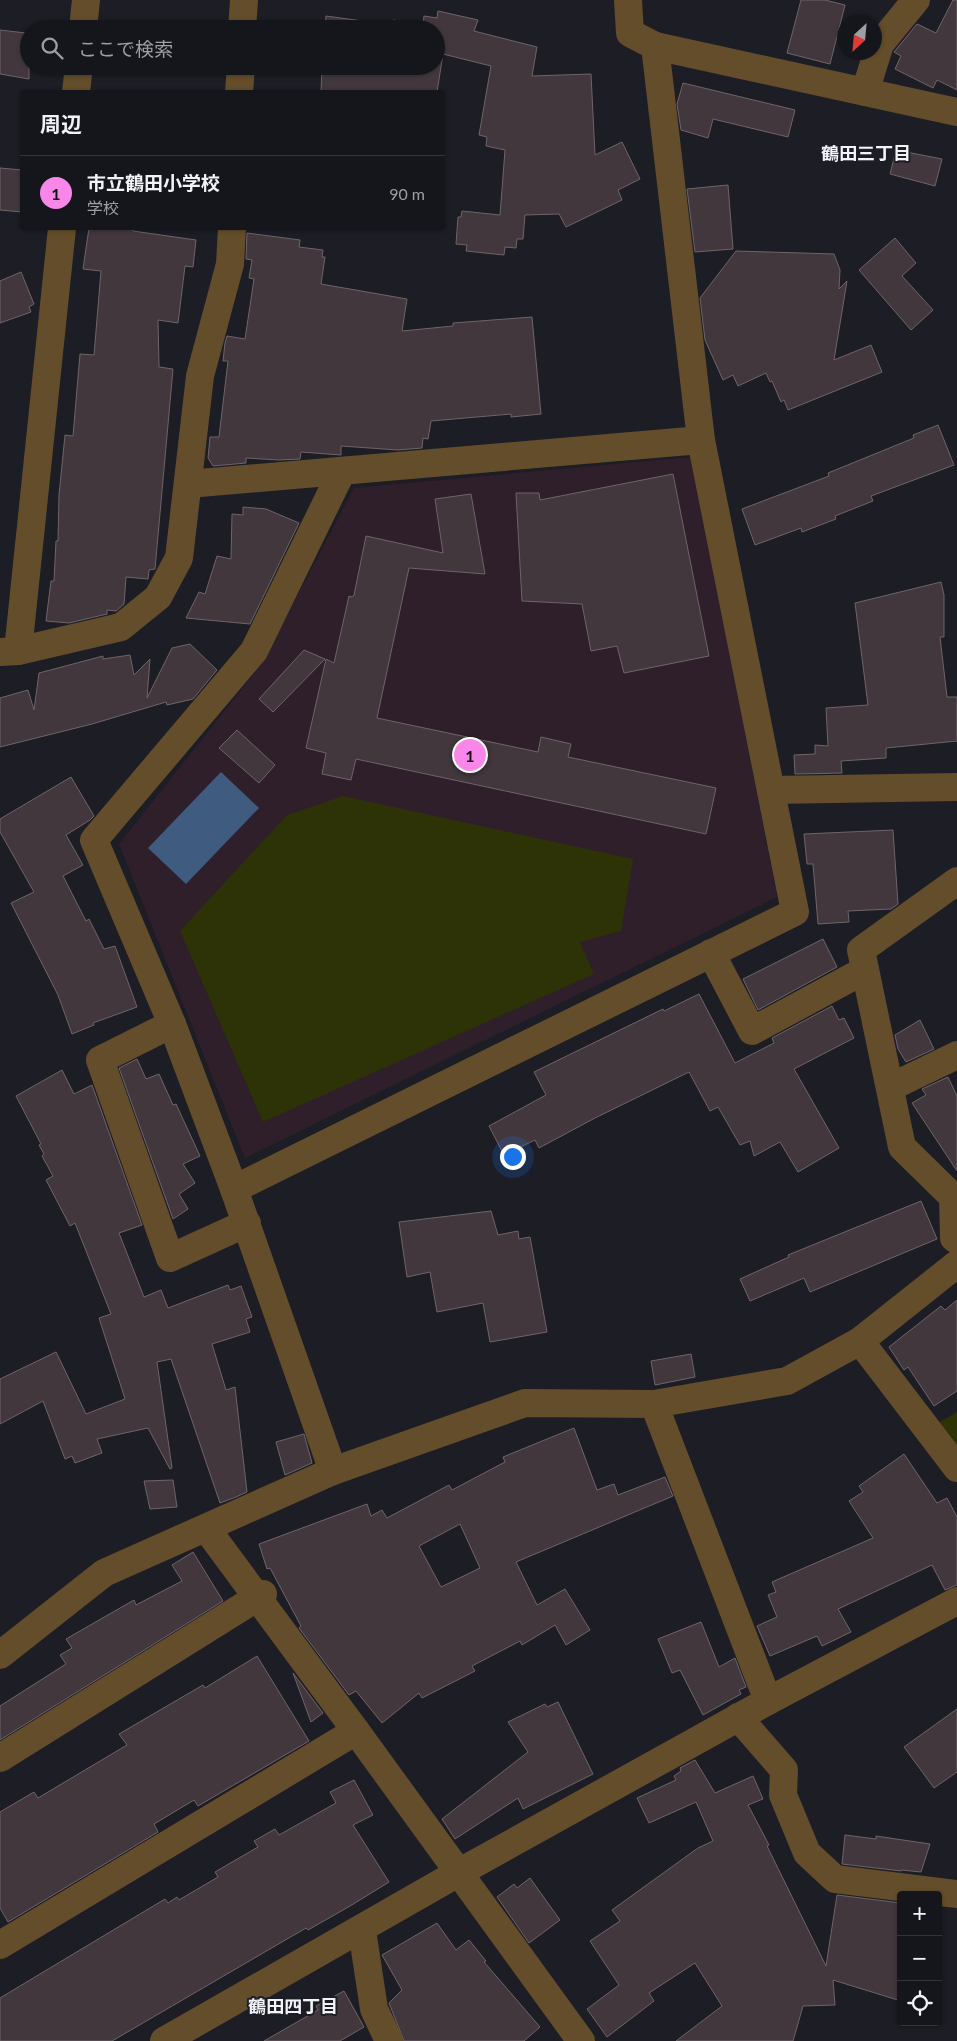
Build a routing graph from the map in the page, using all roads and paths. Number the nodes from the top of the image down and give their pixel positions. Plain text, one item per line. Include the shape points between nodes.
1 (86, 0) edge
2 (244, 0) edge
3 (628, 0) edge
4 (916, 0) edge
5 (84, 20) edge
6 (243, 20) edge
7 (654, 46) junction
8 (78, 75) edge
9 (240, 75) edge
10 (76, 90) edge
11 (239, 90) edge
12 (865, 92) junction
13 (957, 112) edge
14 (62, 230) edge
15 (232, 230) edge
16 (701, 440) junction
17 (342, 471) junction
18 (188, 484) junction
19 (9, 652) edge
20 (957, 787) edge
21 (771, 790) junction
22 (957, 881) edge
23 (711, 954) junction
24 (865, 970) junction
25 (172, 1024) junction
26 (957, 1055) edge
27 (891, 1087) junction
28 (234, 1189) junction
29 (247, 1223) junction
30 (957, 1240) edge
31 (957, 1264) edge
32 (860, 1341) junction
33 (654, 1404) junction
34 (957, 1468) edge
35 (333, 1471) junction
36 (206, 1528) junction
37 (260, 1595) junction
38 (957, 1601) edge
39 (0, 1655) edge
40 (768, 1700) junction
41 (738, 1717) junction
42 (356, 1731) junction
43 (0, 1758) edge
44 (458, 1873) junction
45 (957, 1894) edge
46 (362, 1930) junction
47 (0, 1945) edge
48 (164, 2041) edge
49 (389, 2041) edge
50 (581, 2041) edge

1 - 5 street
2 - 6 street
3 - 7 street via 630,33
4 - 12 street via 880,44
7 - 12 street
7 - 16 street
8 - 10 street
9 - 11 street
12 - 13 street
14 - 19 street
15 - 18 street via 230,264 200,376
16 - 17 street
16 - 21 street
17 - 18 street
17 - 25 street via 254,651 94,840
18 - 19 street via 179,558 158,597 121,627
20 - 21 street
21 - 23 street via 795,912
22 - 24 street via 861,950
23 - 24 street via 752,1031
23 - 28 street
24 - 27 street
25 - 28 street
25 - 29 street via 100,1060 170,1258
26 - 27 street
27 - 30 street via 902,1147 953,1197 954,1238
28 - 29 street
29 - 35 street
31 - 32 street
32 - 33 street via 787,1381
32 - 34 street
33 - 35 street via 525,1403
33 - 40 street
35 - 36 street
36 - 37 street
36 - 39 street via 104,1573
37 - 42 street
37 - 43 street
38 - 40 street
40 - 41 street
41 - 44 street
41 - 45 street via 784,1770 783,1795 807,1853 835,1879
42 - 44 street
42 - 47 street
44 - 46 street
44 - 50 street
46 - 48 street
46 - 49 street via 374,2009

